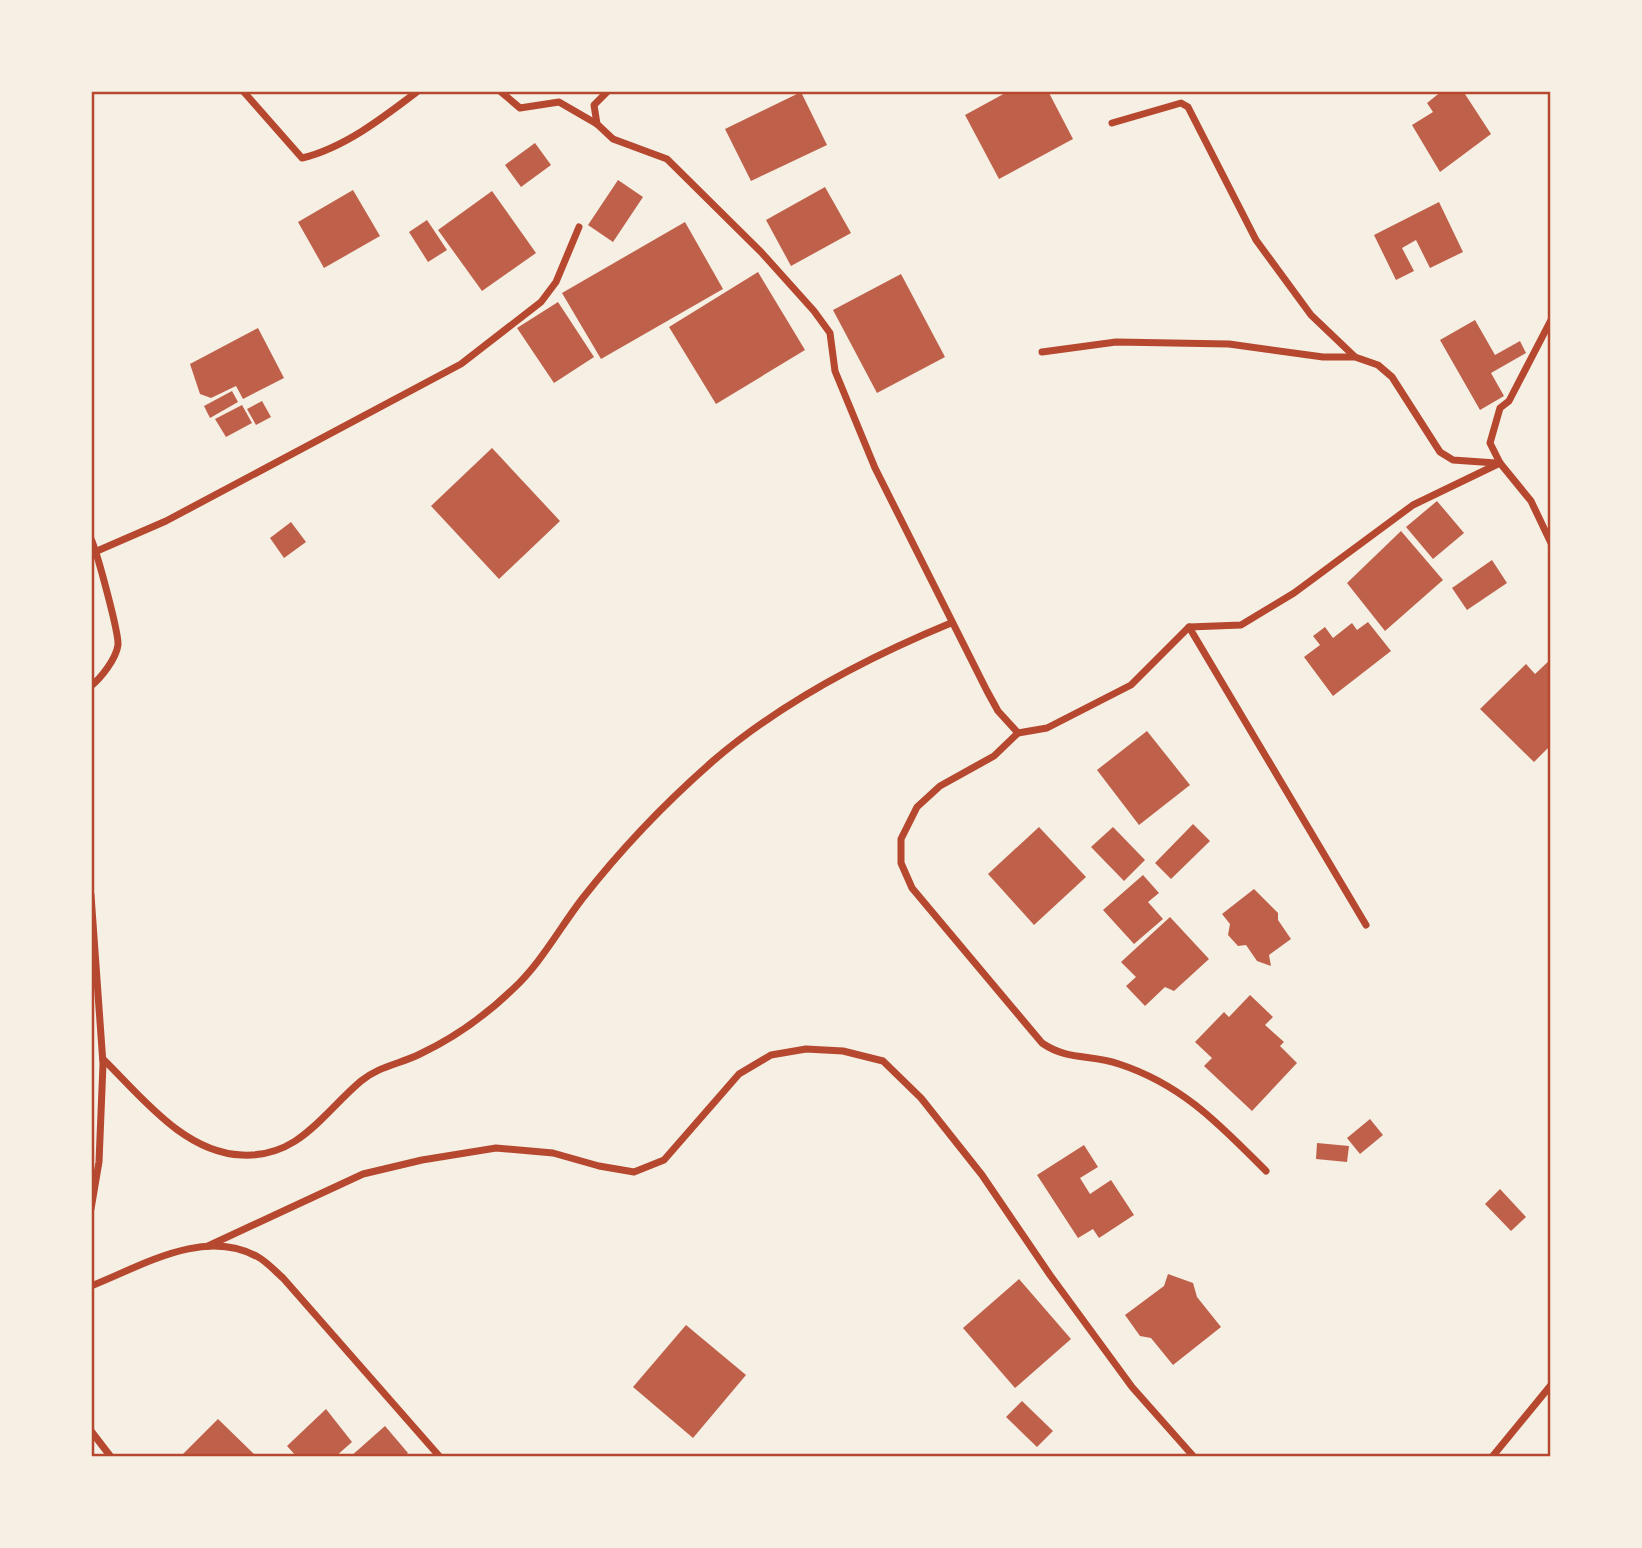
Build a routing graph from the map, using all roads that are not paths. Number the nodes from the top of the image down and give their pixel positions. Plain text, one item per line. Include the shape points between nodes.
1 (243, 91) edge
2 (418, 91) edge
3 (500, 91) edge
4 (608, 91) edge
5 (1112, 123) dead end
6 (597, 124) junction
7 (579, 227) dead end
8 (1551, 320) edge
9 (1042, 352) dead end
10 (1355, 357) junction
11 (1500, 463) junction
12 (91, 539) edge
13 (1551, 543) edge
14 (97, 551) junction
15 (951, 623) junction
16 (1189, 626) junction
17 (91, 686) edge
18 (1018, 733) junction
19 (91, 895) edge
20 (1366, 925) dead end
21 (103, 1059) junction
22 (1266, 1171) dead end
23 (91, 1209) edge
24 (208, 1246) junction
25 (91, 1286) edge
26 (1551, 1385) edge
27 (91, 1431) edge
28 (111, 1457) edge
29 (440, 1457) edge
30 (1194, 1457) edge
31 (1492, 1457) edge

1 - 2 street via 302,158 316,155 381,119
3 - 6 street via 520,108 559,102
4 - 6 street via 594,106
5 - 10 street via 1181,103 1188,107 1255,240 1311,315
6 - 15 street via 613,139 667,159 789,282 831,333 835,371 875,468
7 - 14 street via 556,282 541,302 461,364 166,521
8 - 11 street via 1500,408 1490,443
9 - 10 street via 1116,342 1229,344
10 - 11 street via 1378,365 1392,377 1440,452 1467,463
11 - 13 street via 1531,501
11 - 16 street via 1413,505 1294,593 1241,625
12 - 14 street
14 - 17 street via 118,645 101,678
15 - 18 street via 998,711
15 - 21 street via 875,654 796,701 715,759 642,828 584,896 532,971 499,1002 448,1040 376,1070 292,1146 245,1156 205,1147 177,1129
16 - 18 street via 1131,685 1047,728
16 - 20 street
18 - 22 street via 994,756 940,786 917,807 901,839 901,863 912,888 1042,1043 1059,1055 1118,1063 1187,1096
19 - 21 street
21 - 23 street via 99,1161
24 - 25 street via 157,1258
24 - 29 street via 234,1248 258,1258 283,1278
24 - 30 street via 363,1174 422,1160 496,1149 553,1153 634,1172 664,1160 739,1074 771,1055 806,1049 843,1051 883,1061 921,1098 982,1175 1108,1355
26 - 31 street
27 - 28 street

